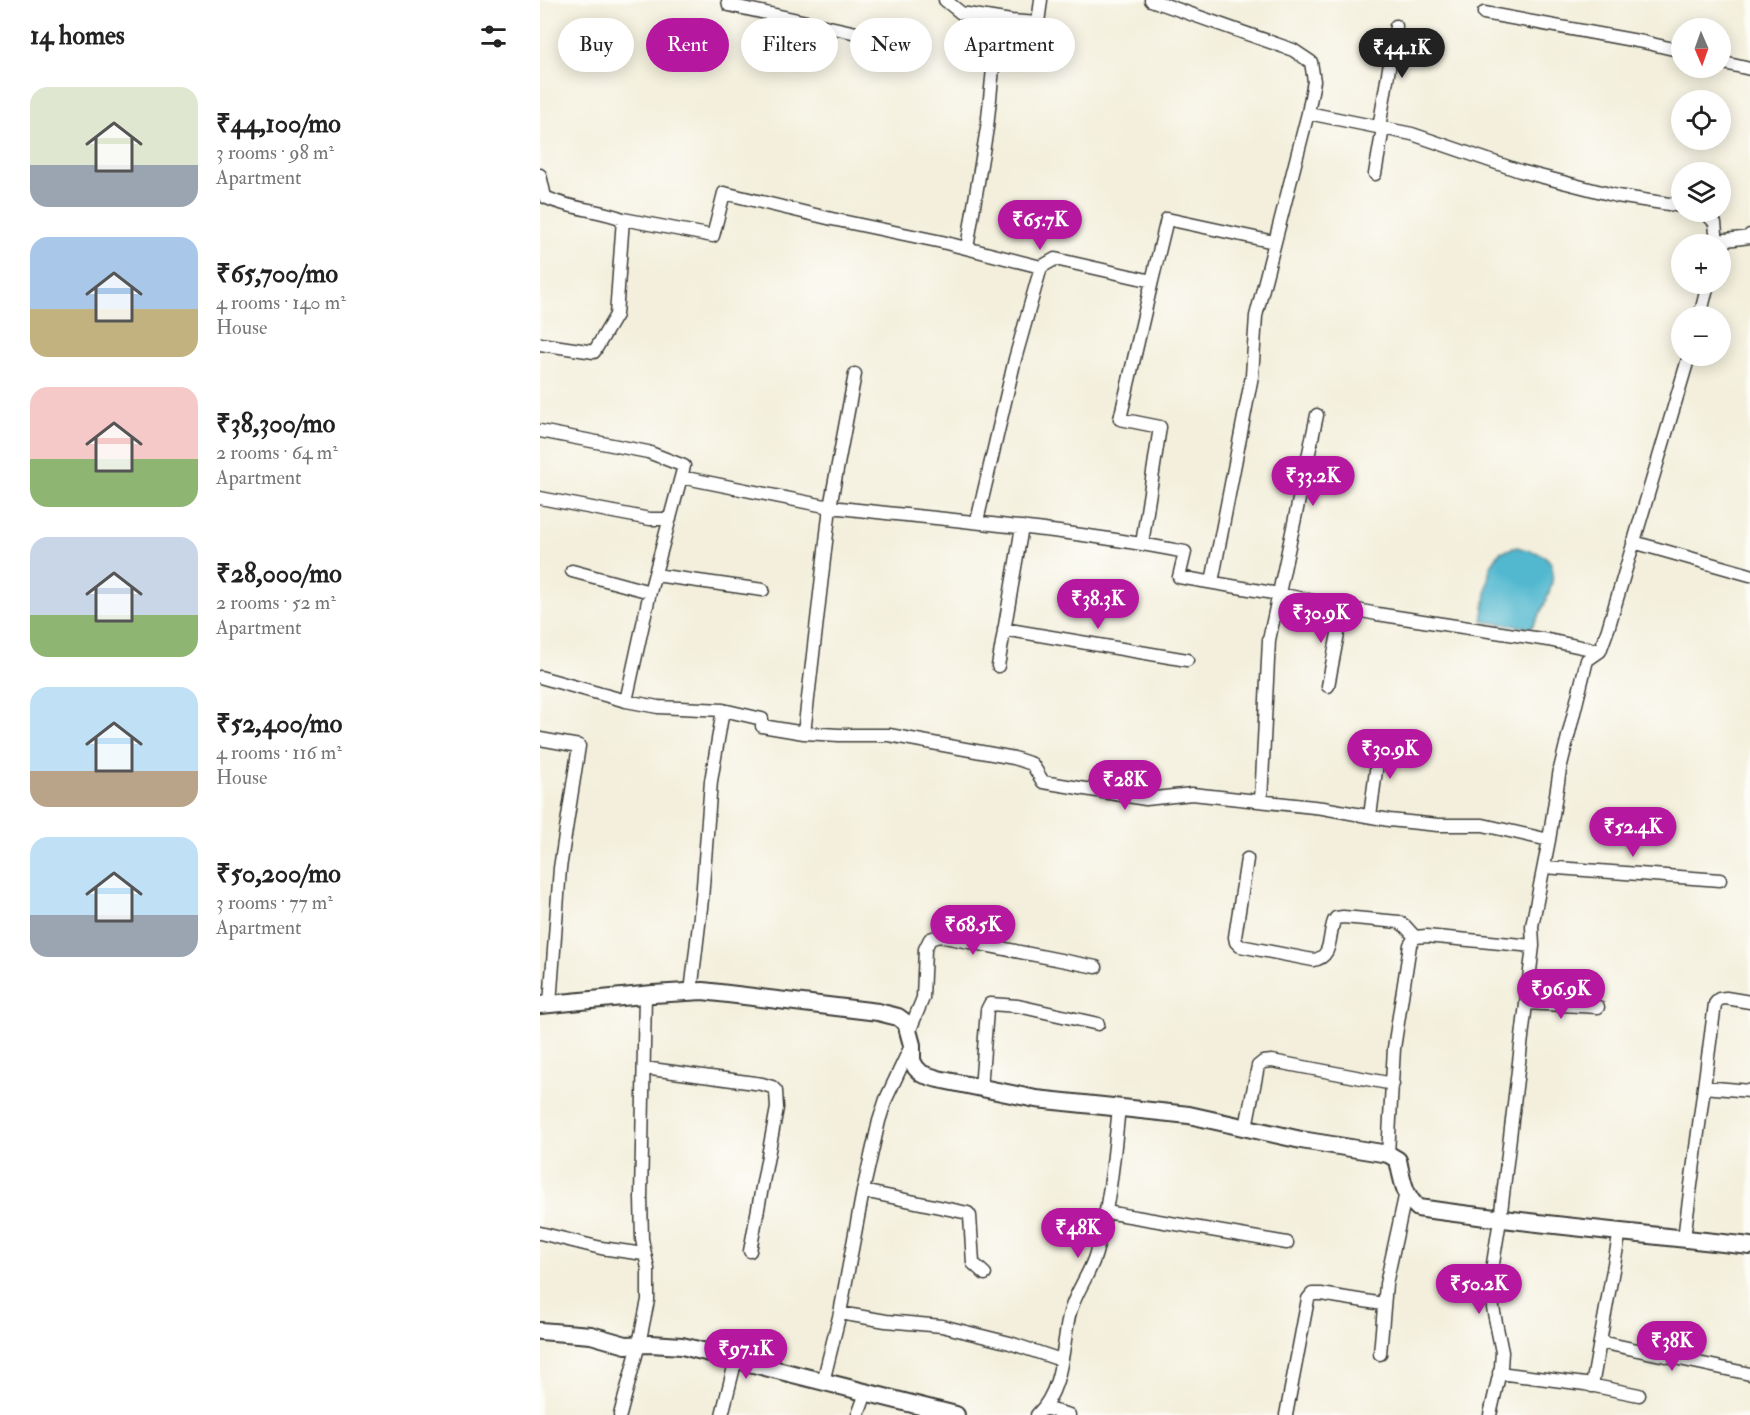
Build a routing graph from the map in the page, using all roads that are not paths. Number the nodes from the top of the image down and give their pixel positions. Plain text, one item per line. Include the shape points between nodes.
1 (728, 0) edge
2 (945, 0) edge
3 (1041, 0) edge
4 (1151, 0) edge
5 (1484, 13) dead end
6 (992, 18) edge
7 (1039, 18) edge
8 (1396, 26) dead end
9 (850, 32) edge
10 (1671, 48) edge
11 (1731, 65) edge
12 (1750, 69) edge
13 (993, 72) edge
14 (1308, 113) junction
15 (1381, 128) junction
16 (1375, 174) dead end
17 (540, 175) edge
18 (1671, 204) edge
19 (623, 219) junction
20 (1750, 236) edge
21 (1731, 240) edge
22 (1274, 242) junction
23 (967, 248) junction
24 (1041, 267) junction
25 (1152, 281) junction
26 (540, 344) edge
27 (1686, 366) edge
28 (855, 374) dead end
29 (1317, 415) dead end
30 (540, 431) edge
31 (681, 477) junction
32 (540, 498) edge
33 (830, 507) junction
34 (670, 519) junction
35 (977, 521) junction
36 (1022, 526) junction
37 (1633, 542) junction
38 (1142, 544) junction
39 (572, 571) dead end
40 (655, 575) junction
41 (1750, 575) edge
42 (1212, 582) junction
43 (650, 591) junction
44 (762, 591) dead end
45 (1279, 594) junction
46 (1343, 607) junction
47 (1004, 629) junction
48 (1600, 651) junction
49 (1187, 660) dead end
50 (998, 666) dead end
51 (540, 676) edge
52 (1328, 686) dead end
53 (626, 701) junction
54 (723, 710) junction
55 (804, 733) junction
56 (540, 739) edge
57 (1380, 740) dead end
58 (1261, 801) junction
59 (1370, 816) junction
60 (1550, 840) junction
61 (1247, 859) dead end
62 (1544, 867) junction
63 (1720, 880) dead end
64 (1415, 938) junction
65 (1533, 946) junction
66 (1096, 967) dead end
67 (691, 992) junction
68 (645, 995) junction
69 (1750, 1002) edge
70 (1526, 1003) junction
71 (545, 1004) edge
72 (1598, 1007) dead end
73 (1098, 1024) dead end
74 (910, 1038) junction
75 (644, 1068) junction
76 (1393, 1084) junction
77 (1704, 1087) junction
78 (981, 1089) junction
79 (1750, 1091) edge
80 (1119, 1107) junction
81 (1246, 1127) junction
82 (1388, 1154) junction
83 (863, 1191) junction
84 (1406, 1192) junction
85 (1106, 1212) junction
86 (1500, 1220) junction
87 (1620, 1231) junction
88 (540, 1233) edge
89 (1684, 1238) junction
90 (1287, 1243) dead end
91 (1750, 1246) edge
92 (750, 1251) dead end
93 (644, 1254) junction
94 (985, 1274) dead end
95 (1383, 1304) junction
96 (840, 1313) junction
97 (540, 1331) edge
98 (1600, 1342) junction
99 (639, 1344) junction
100 (1380, 1354) dead end
101 (736, 1359) junction
102 (1061, 1360) junction
103 (1499, 1373) junction
104 (1750, 1374) edge
105 (823, 1382) junction
106 (1592, 1386) junction
107 (866, 1393) junction
108 (1639, 1395) dead end
109 (1040, 1411) edge
110 (620, 1415) edge
111 (722, 1415) edge
112 (858, 1415) edge
113 (954, 1415) edge
114 (1069, 1415) edge
115 (1287, 1415) edge
116 (1300, 1415) edge
117 (1490, 1415) edge

1 - 9 street via 729,5
2 - 6 street via 961,13
3 - 7 street
4 - 14 street via 1293,50 1311,62 1314,81
5 - 10 street
8 - 15 street
11 - 12 street
13 - 23 street
14 - 15 street
14 - 22 street
15 - 16 street
15 - 18 street via 1412,134 1520,171 1617,196
17 - 19 street via 545,197
19 - 23 street via 713,236 724,193
19 - 26 street via 616,315 594,352
20 - 21 street
22 - 25 street via 1167,219
22 - 42 street via 1256,316 1252,376
23 - 24 street
24 - 25 street via 1055,259
24 - 35 street
25 - 38 street via 1120,419 1160,427
27 - 37 street
28 - 33 street
29 - 45 street
30 - 31 street via 648,452 684,466
31 - 33 street
31 - 34 street
32 - 34 street via 650,519
33 - 35 street
33 - 55 street
34 - 40 street
35 - 36 street
36 - 38 street
36 - 47 street
37 - 41 street
37 - 48 street
38 - 42 street via 1185,552 1179,577
39 - 43 street
40 - 43 street
40 - 44 street
42 - 45 street
43 - 53 street
45 - 46 street
45 - 58 street via 1269,640
46 - 48 street
46 - 52 street
47 - 49 street
47 - 50 street
48 - 60 street via 1587,660 1560,769
51 - 53 street
53 - 54 street via 658,707
54 - 55 street via 762,719 762,726
54 - 67 street via 711,781
55 - 58 street via 889,735 948,745 1032,764 1043,782 1146,799 1192,794
56 - 71 street via 579,747
57 - 59 street
58 - 59 street
59 - 60 street via 1438,825 1484,825
60 - 62 street
61 - 64 street via 1235,938 1240,946 1320,960 1328,951 1334,921 1343,917 1399,922
62 - 63 street
62 - 65 street via 1532,926
64 - 65 street
64 - 76 street via 1410,945 1401,999
65 - 70 street
66 - 74 street via 939,936 930,939 925,949 923,998
67 - 68 street
67 - 74 street via 878,1012 906,1023
68 - 71 street
68 - 75 street
69 - 77 street via 1726,998 1715,1004
70 - 72 street
70 - 86 street
73 - 78 street via 1018,1006 990,1004
74 - 78 street via 912,1061 922,1074
74 - 83 street via 886,1099
75 - 92 street via 762,1084 776,1091 777,1108
75 - 93 street
76 - 81 street via 1263,1062 1258,1066
76 - 82 street
77 - 79 street
77 - 89 street
78 - 80 street
80 - 81 street
80 - 85 street
81 - 82 street
82 - 84 street via 1398,1160
83 - 94 street via 968,1212 973,1263
83 - 96 street
84 - 86 street via 1418,1208
84 - 95 street
85 - 90 street
85 - 102 street via 1096,1256 1072,1306
86 - 87 street
86 - 103 street via 1491,1276 1502,1352
87 - 89 street
87 - 98 street
88 - 93 street
89 - 91 street
93 - 99 street via 649,1283
95 - 100 street
95 - 115 street via 1312,1294
96 - 102 street via 942,1326
96 - 105 street
97 - 99 street
98 - 104 street
98 - 106 street
99 - 101 street via 682,1346
99 - 110 street
101 - 105 street
101 - 111 street
102 - 109 street via 1052,1393
103 - 106 street
103 - 117 street
105 - 107 street
106 - 108 street
107 - 112 street
107 - 113 street
109 - 114 street
115 - 116 street

